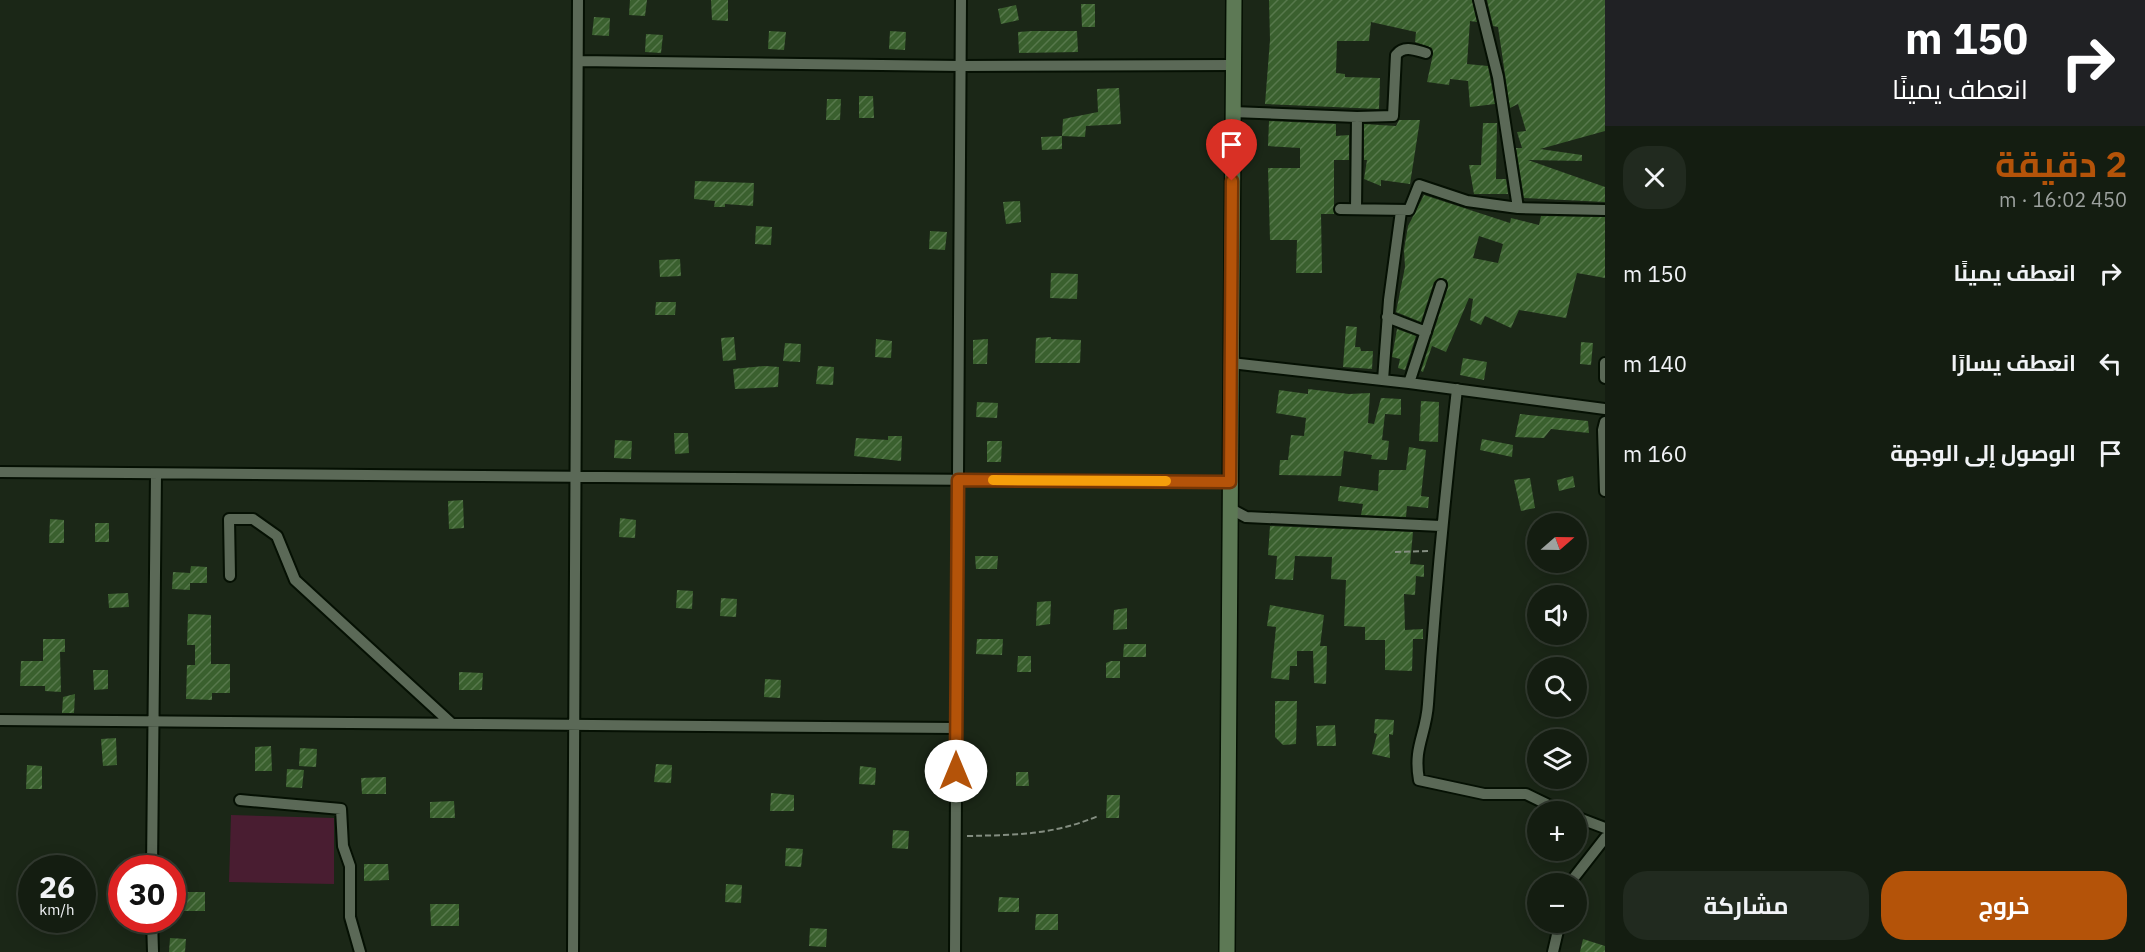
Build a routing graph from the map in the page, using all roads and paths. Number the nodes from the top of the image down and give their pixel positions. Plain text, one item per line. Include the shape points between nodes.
1 (578, 0) edge
2 (961, 0) edge
3 (1234, 0) edge
4 (1479, 0) edge
5 (1426, 53) dead end
6 (578, 61) junction
7 (1234, 65) junction
8 (961, 66) junction
9 (1233, 112) junction
10 (1357, 117) junction
11 (1518, 208) junction
12 (1340, 209) dead end
13 (1356, 209) junction
14 (1605, 210) edge
15 (1401, 211) junction
16 (1441, 285) dead end
17 (1387, 318) junction
18 (1426, 332) junction
19 (1231, 363) junction
20 (1605, 363) edge
21 (1605, 378) edge
22 (1383, 380) junction
23 (1409, 383) junction
24 (1457, 389) junction
25 (1605, 409) edge
26 (1605, 422) edge
27 (0, 472) edge
28 (156, 474) junction
29 (577, 477) junction
30 (958, 480) junction
31 (1230, 482) junction
32 (1605, 491) edge
33 (1231, 509) junction
34 (1441, 526) junction
35 (1439, 551) junction
36 (1395, 552) dead end
37 (230, 576) dead end
38 (0, 720) edge
39 (152, 721) junction
40 (452, 724) junction
41 (575, 725) junction
42 (956, 728) junction
43 (240, 800) dead end
44 (1540, 801) edge
45 (1098, 816) dead end
46 (1587, 821) edge
47 (1605, 828) edge
48 (956, 837) junction
49 (1605, 838) edge
50 (152, 855) edge
51 (1578, 873) edge
52 (152, 933) edge
53 (1557, 933) edge
54 (153, 952) edge
55 (360, 952) edge
56 (573, 952) edge
57 (955, 952) edge
58 (1227, 952) edge
59 (1553, 952) edge

1 - 6 street
2 - 8 street
3 - 7 street
4 - 11 street via 1498,77
5 - 10 street via 1408,48 1396,55 1393,116
6 - 8 street
6 - 29 street
7 - 8 street
7 - 9 street
8 - 30 street
9 - 10 street
9 - 19 street
10 - 13 street
11 - 14 street
11 - 15 street via 1467,201 1419,185 1409,210
12 - 13 street
13 - 15 street
15 - 17 street
16 - 18 street
17 - 18 street
17 - 22 street
18 - 23 street
19 - 22 street
19 - 31 street
20 - 21 street
22 - 23 street
23 - 24 street
24 - 25 street
24 - 34 street
26 - 32 street
27 - 28 street
28 - 29 street
28 - 39 street
29 - 30 street
29 - 41 street
30 - 31 street
30 - 42 street
31 - 33 street
33 - 34 street via 1246,518
33 - 58 street
34 - 35 street
35 - 36 path
35 - 44 street via 1428,712 1415,760 1419,780 1484,794 1526,794
37 - 40 street via 229,519 253,519 277,536 295,580
38 - 39 street
39 - 40 street
39 - 50 street
40 - 41 street
41 - 42 street
41 - 56 street
42 - 48 street
43 - 55 street via 341,809 343,846 350,866 350,917
45 - 48 path via 1033,835
46 - 47 street
48 - 57 street
49 - 51 street
52 - 54 street
53 - 59 street

